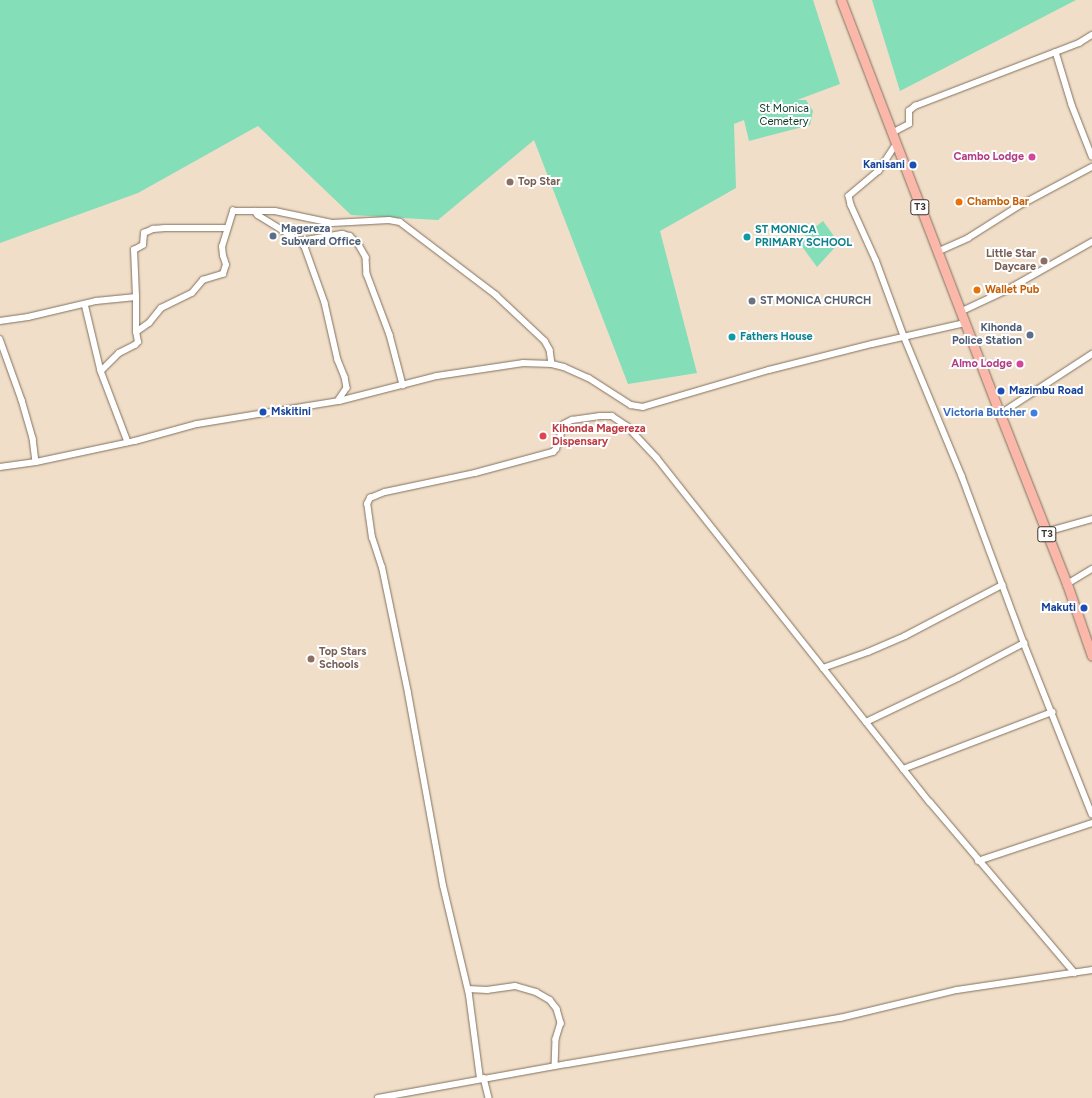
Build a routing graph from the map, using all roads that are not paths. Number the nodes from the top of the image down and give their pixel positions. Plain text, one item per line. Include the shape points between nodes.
1 (841, 0) edge
2 (1092, 35) edge
3 (1056, 52) junction
4 (892, 133) junction
5 (896, 145) junction
6 (1092, 156) edge
7 (1092, 167) edge
8 (255, 211) junction
9 (227, 228) junction
10 (300, 241) junction
11 (1092, 242) edge
12 (937, 252) junction
13 (136, 297) junction
14 (85, 304) junction
15 (960, 312) junction
16 (0, 321) edge
17 (965, 323) junction
18 (136, 332) junction
19 (904, 336) junction
20 (0, 339) edge
21 (1092, 354) edge
22 (552, 364) junction
23 (101, 371) junction
24 (403, 385) junction
25 (339, 401) junction
26 (1000, 414) junction
27 (128, 442) junction
28 (36, 462) junction
29 (0, 467) edge
30 (1092, 519) edge
31 (1046, 532) junction
32 (1092, 569) edge
33 (1067, 584) junction
34 (1002, 585) junction
35 (1024, 643) junction
36 (1092, 656) edge
37 (824, 668) junction
38 (1052, 712) junction
39 (866, 722) junction
40 (903, 768) junction
41 (1092, 814) edge
42 (1092, 823) edge
43 (978, 861) junction
44 (1092, 970) edge
45 (1075, 973) junction
46 (468, 989) junction
47 (555, 1066) junction
48 (482, 1079) junction
49 (378, 1098) edge
50 (489, 1098) edge

1 - 4 highway, T3
2 - 3 street
3 - 4 street via 916,106 910,111 909,124
3 - 6 street via 1072,105
4 - 5 highway, T3
5 - 12 highway, T3
5 - 19 street via 879,171 849,196
7 - 12 street via 1005,214 968,238
8 - 9 street via 233,210
8 - 10 street
8 - 22 street via 275,211 332,223 389,220 400,222 496,294 545,340
9 - 13 street via 165,228 144,233 144,244 134,250
9 - 18 street via 222,247 226,265 223,274 203,280 188,296 161,308 149,323
10 - 24 street via 342,234 350,236 359,245 366,257 367,274 390,335
10 - 25 street via 325,303 338,360 345,377 346,388
11 - 15 street via 1007,290
12 - 15 highway, T3
13 - 14 street
13 - 18 street
14 - 16 street
14 - 23 street
15 - 17 highway, T3
17 - 19 street
17 - 26 highway, T3
18 - 23 street via 137,344 119,353
19 - 22 street via 716,384 642,407 631,405 589,378
19 - 34 street via 962,476
20 - 28 street via 22,400 33,438
21 - 26 street
22 - 24 street via 534,363 488,368 437,376
23 - 27 street
24 - 25 street
25 - 27 street via 197,424
26 - 31 highway, T3
27 - 28 street
28 - 29 street
30 - 31 street
31 - 33 highway, T3
32 - 33 street
33 - 36 highway, T3
34 - 35 street
34 - 37 street via 905,636
35 - 38 street
35 - 39 street
37 - 39 street
37 - 46 street via 657,458 627,426 612,416 566,422 553,452 475,473 385,492 370,498 367,508 372,538 382,568 408,693 440,872
38 - 40 street
38 - 41 street
39 - 40 street
40 - 43 street
42 - 43 street
43 - 45 street
44 - 45 street
45 - 47 street via 957,990 840,1018
46 - 47 street via 487,990 515,986 536,992 550,1000 557,1009 561,1023 556,1039
46 - 48 street
47 - 48 street
48 - 49 street
48 - 50 street

